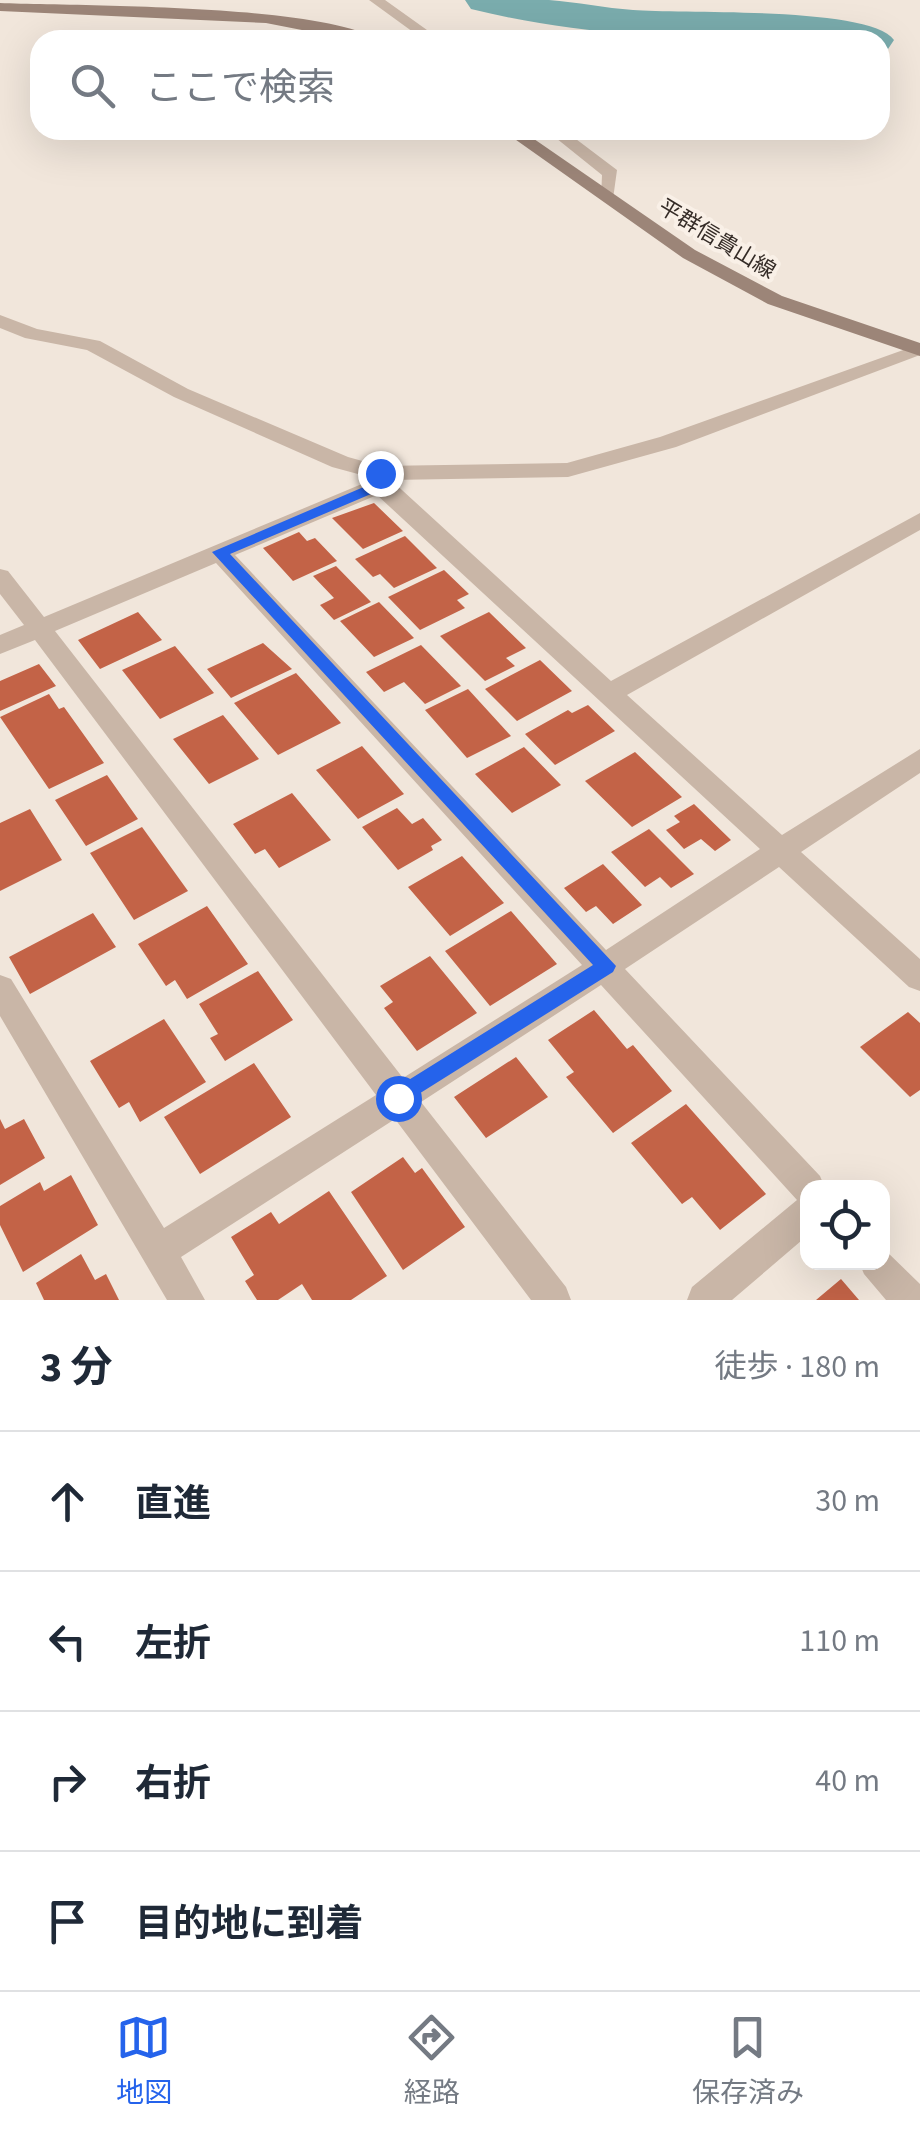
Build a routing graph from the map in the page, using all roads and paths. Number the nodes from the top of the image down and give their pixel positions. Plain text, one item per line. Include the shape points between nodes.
1 (376, 0) edge
2 (0, 7) edge
3 (331, 30) edge
4 (420, 30) edge
5 (525, 140) edge
6 (567, 140) edge
7 (606, 195) junction
8 (0, 321) edge
9 (919, 349) edge
10 (380, 479) junction
11 (920, 520) edge
12 (220, 552) junction
13 (0, 577) edge
14 (38, 628) junction
15 (0, 645) edge
16 (609, 693) junction
17 (920, 759) edge
18 (781, 850) junction
19 (606, 966) junction
20 (920, 978) edge
21 (0, 988) edge
22 (398, 1098) junction
23 (801, 1180) edge
24 (800, 1219) edge
25 (158, 1252) junction
26 (883, 1270) edge
27 (187, 1300) edge
28 (553, 1300) edge
29 (705, 1300) edge
30 (910, 1300) edge

1 - 4 street
2 - 3 main road via 266,19
5 - 7 main road, 平群信貴山線
6 - 7 street via 611,174
7 - 9 main road, 平群信貴山線 via 689,254 775,300
8 - 10 street via 94,345 181,394
9 - 10 street via 668,442 568,470
10 - 12 street
10 - 16 street
11 - 16 street
12 - 14 street
12 - 19 street
13 - 14 street
14 - 15 street
14 - 22 street
16 - 18 street
17 - 18 street
18 - 19 street
18 - 20 street
19 - 22 street
19 - 23 street
21 - 25 street
22 - 25 street
22 - 28 street
24 - 29 street
25 - 27 street
26 - 30 street

